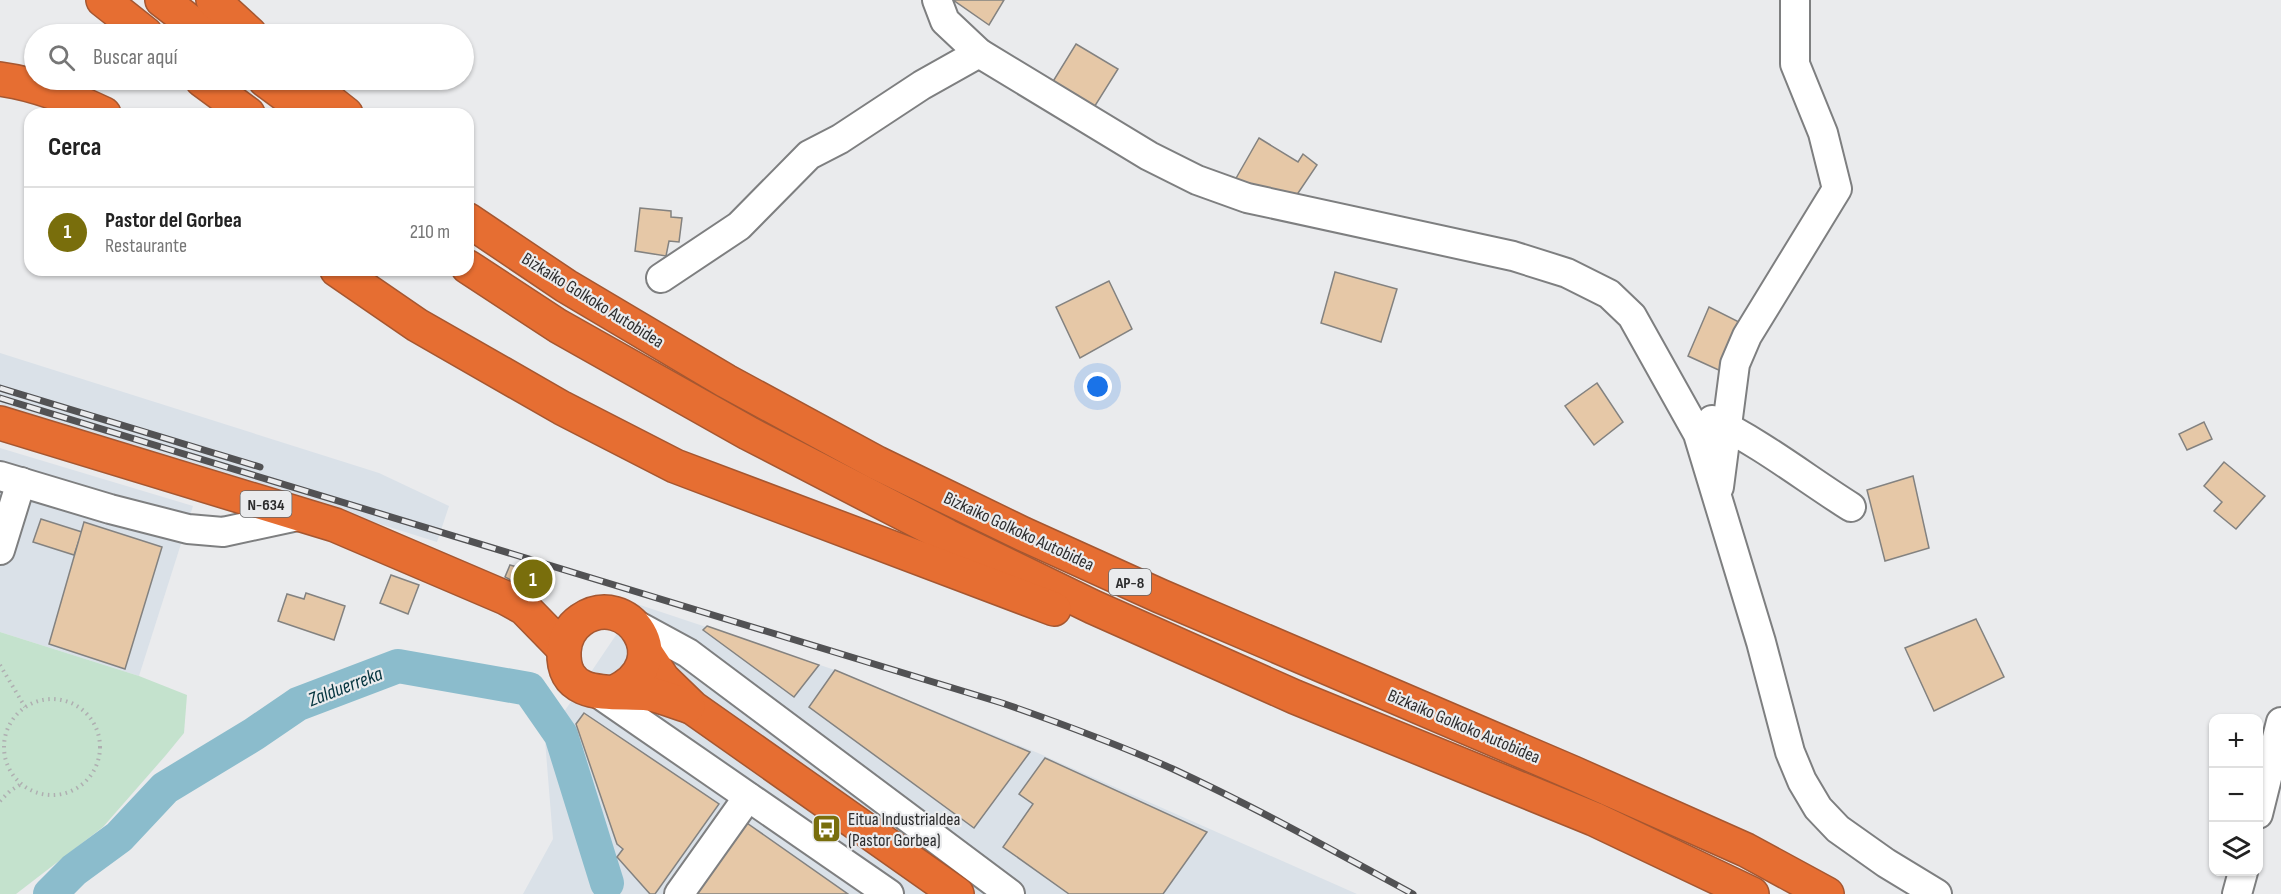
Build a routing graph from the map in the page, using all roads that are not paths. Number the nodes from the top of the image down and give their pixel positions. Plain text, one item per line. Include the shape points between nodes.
1 (103, 0) edge
2 (162, 0) edge
3 (213, 0) edge
4 (937, 0) edge
5 (1795, 0) edge
6 (133, 24) edge
7 (193, 24) edge
8 (239, 24) edge
9 (979, 53) junction
10 (9, 80) edge
11 (24, 84) edge
12 (44, 90) edge
13 (216, 90) edge
14 (278, 90) edge
15 (316, 90) edge
16 (91, 108) edge
17 (240, 108) edge
18 (303, 108) edge
19 (338, 108) edge
20 (474, 224) edge
21 (474, 271) edge
22 (347, 276) edge
23 (661, 278) dead end
24 (1683, 407) junction
25 (0, 423) edge
26 (1726, 427) junction
27 (10, 479) edge
28 (1718, 498) junction
29 (1851, 507) dead end
30 (302, 515) junction
31 (0, 550) edge
32 (524, 608) junction
33 (588, 615) junction
34 (631, 622) junction
35 (564, 649) junction
36 (645, 652) junction
37 (607, 693) junction
38 (1295, 697) junction
39 (693, 708) junction
40 (2281, 722) edge
41 (2263, 796) edge
42 (748, 797) junction
43 (2242, 876) edge
44 (679, 894) edge
45 (889, 894) edge
46 (957, 894) edge
47 (1010, 894) edge
48 (1752, 894) edge
49 (1827, 894) edge
50 (1937, 894) edge
51 (2237, 894) edge

1 - 6 highway
2 - 7 highway
3 - 8 highway
4 - 9 street via 945,21
5 - 26 street via 1795,64 1823,133 1837,189 1747,336 1736,364
9 - 23 street via 809,155 739,226
9 - 24 street via 1149,156 1197,180 1247,198 1513,256 1567,273 1609,294 1632,315
10 - 11 highway
12 - 16 highway
13 - 17 highway
14 - 18 highway
15 - 19 highway
20 - 49 highway, Bizkaiko Golkoko Autobidea / AP-8 via 586,298 726,381 877,463 1160,596 1735,845
21 - 38 highway, Bizkaiko Golkoko Autobidea / AP-8 via 558,326 747,434 1083,602
22 - 38 highway via 417,325 562,408 675,466
24 - 26 street
24 - 28 street via 1698,434
25 - 30 highway, N-634
26 - 28 street
26 - 29 street
27 - 30 street via 188,529 223,532
27 - 31 street
28 - 50 street via 1790,752 1802,781 1818,808 1838,829
30 - 32 highway, N-634 via 438,568
32 - 33 highway, N-634 via 557,615
32 - 35 highway, N-634
33 - 34 highway, N-634 via 610,613
33 - 35 highway via 572,629
34 - 36 highway, N-634 via 643,640
34 - 47 street via 688,652
35 - 37 highway, N-634 via 565,661 576,682
36 - 37 highway via 637,677 627,687
36 - 39 highway, N-634 via 663,679
37 - 39 highway, N-634 via 651,694
37 - 42 street
38 - 48 highway, Bizkaiko Golkoko Autobidea / AP-8 via 1594,819
39 - 46 highway, N-634
40 - 41 street
42 - 44 street
42 - 45 street
43 - 51 street

